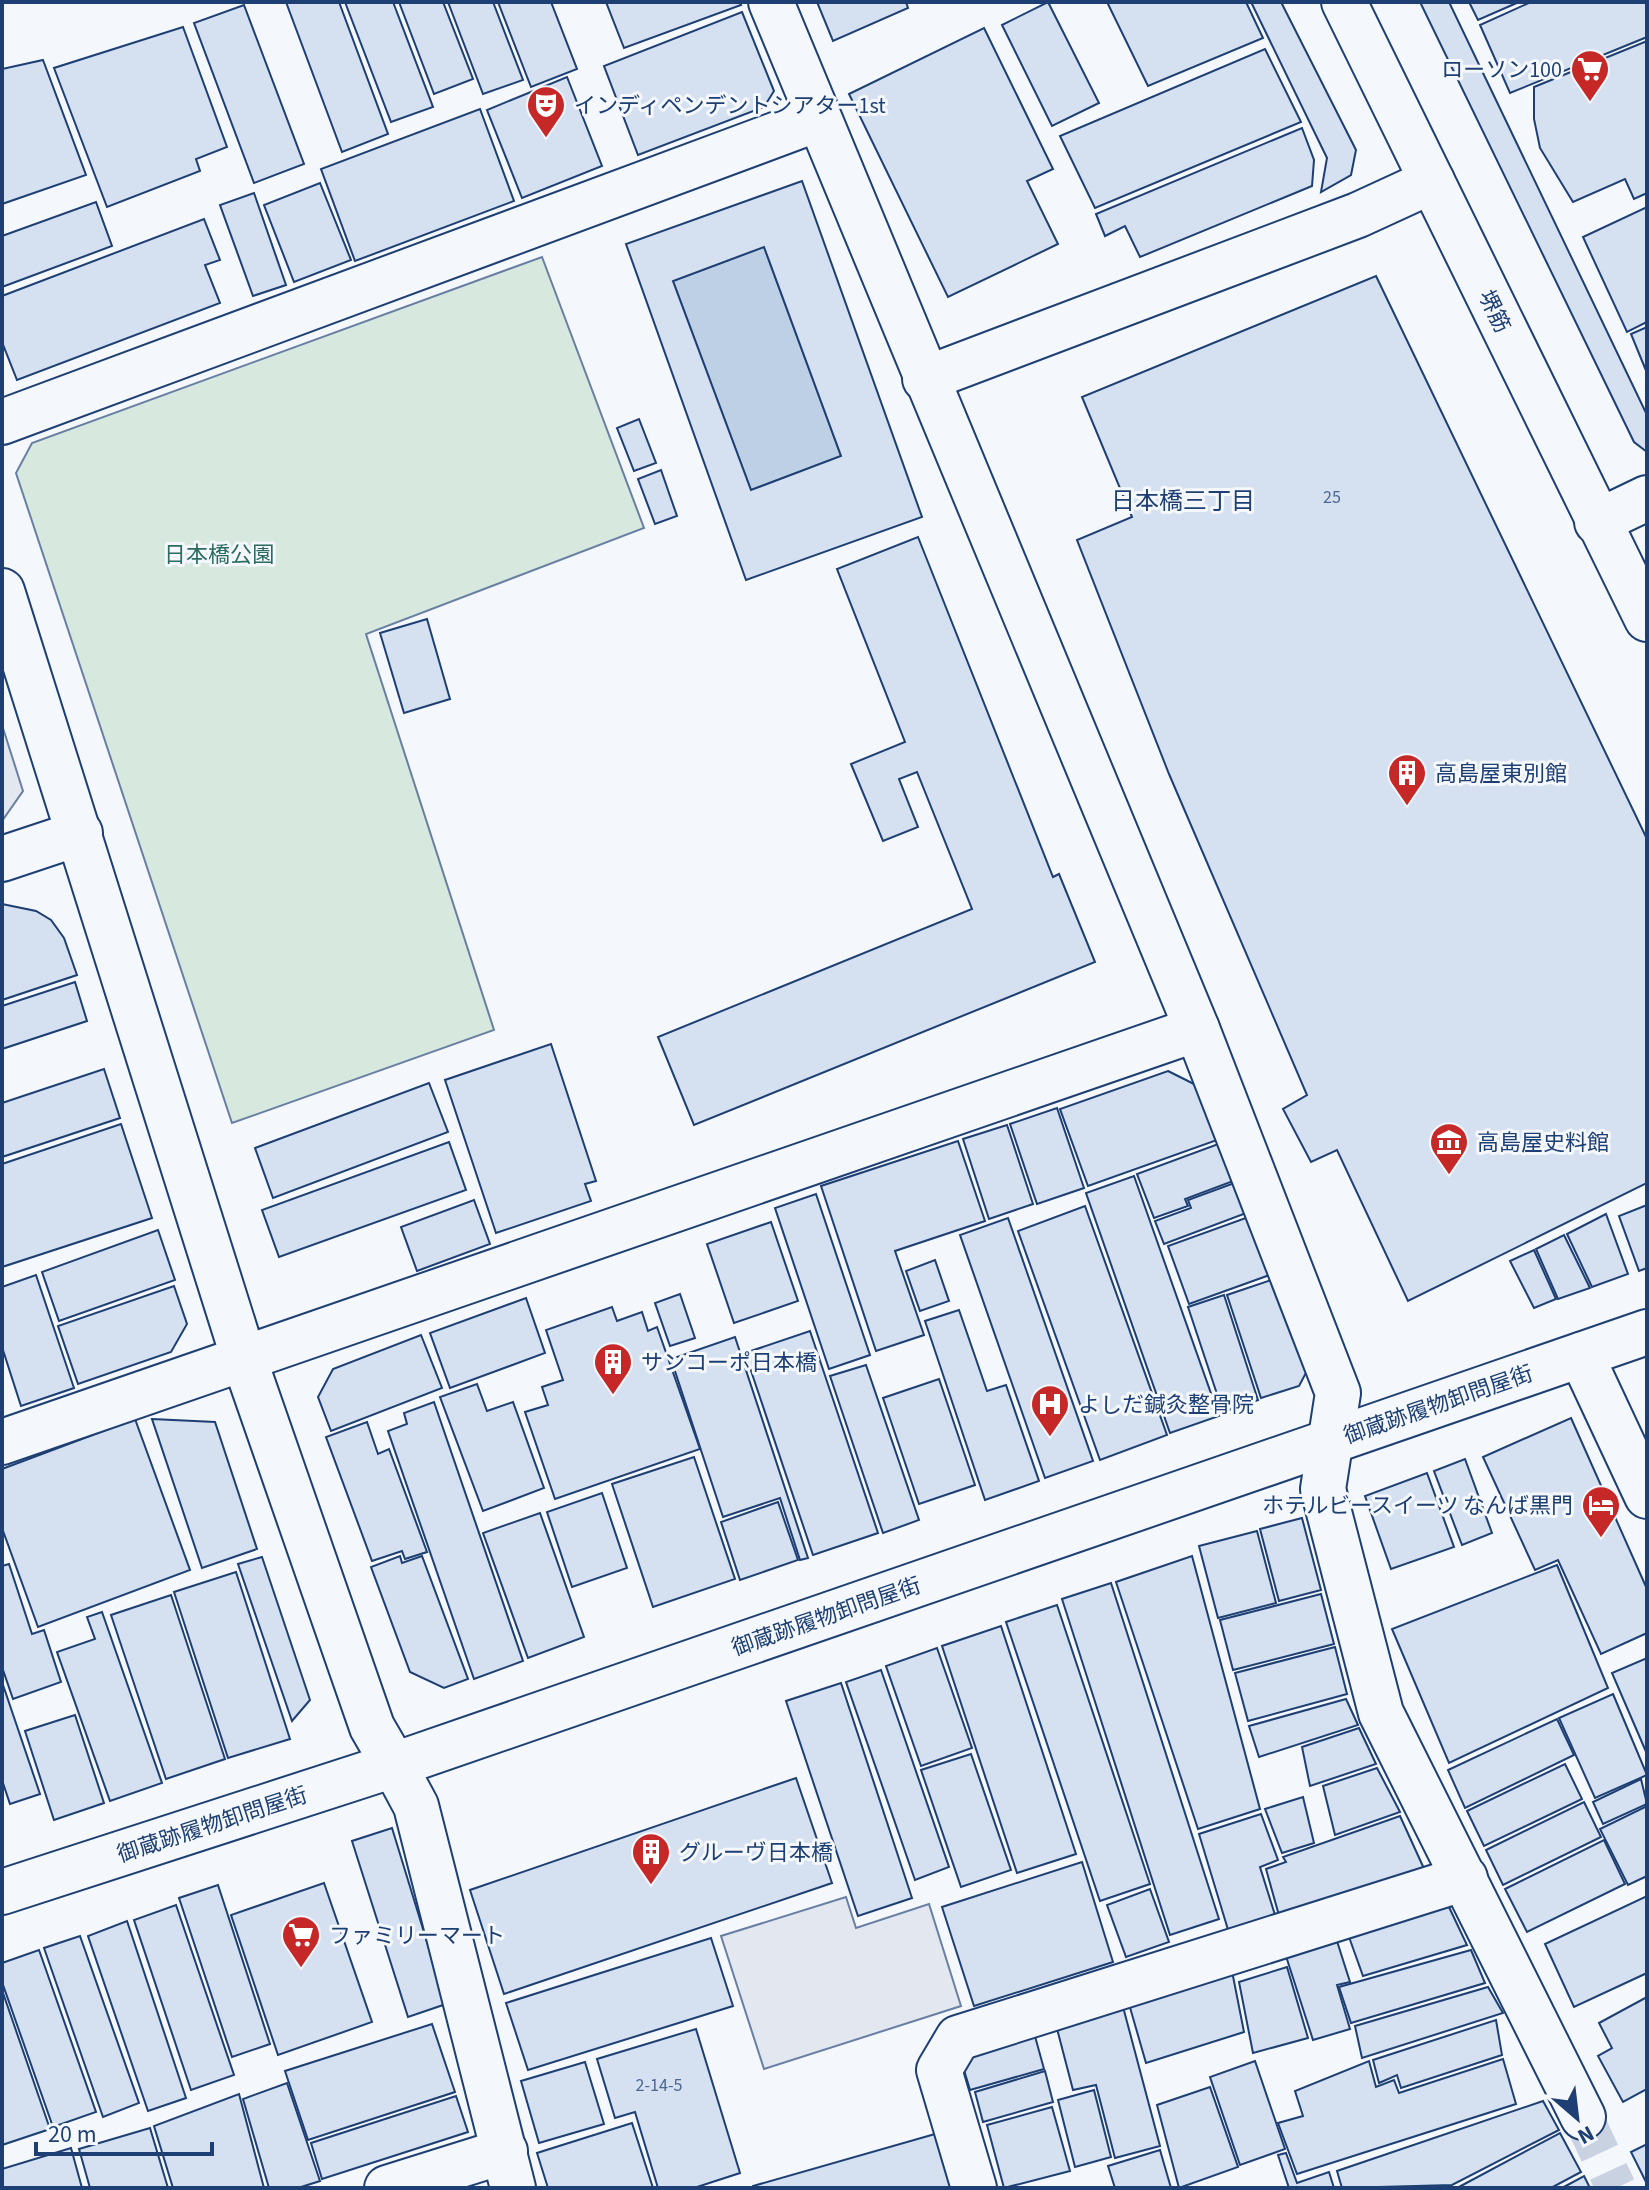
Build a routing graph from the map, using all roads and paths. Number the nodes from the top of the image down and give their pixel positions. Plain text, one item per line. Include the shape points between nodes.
1 (771, 2) edge
2 (1344, 2) edge
3 (818, 119) junction
4 (1432, 181) junction
5 (925, 379) junction
6 (2, 422) edge
7 (1647, 498) edge
8 (1597, 522) junction
9 (2, 591) edge
10 (1647, 619) edge
11 (80, 833) junction
12 (2, 859) edge
13 (1197, 1029) junction
14 (1647, 1332) edge
15 (1581, 1355) junction
16 (243, 1356) junction
17 (1330, 1441) junction
18 (2, 1442) edge
19 (1647, 1496) edge
20 (394, 1765) junction
21 (6, 1878) edge
22 (1465, 1878) junction
23 (1583, 2117) tunnel mouth
24 (509, 2170) edge
25 (387, 2188) edge
26 (974, 2188) edge

1 - 3 street
2 - 4 street, 堺筋
3 - 5 street
3 - 6 street
4 - 5 street via 1358,215
4 - 8 street, 堺筋
5 - 13 street
7 - 8 street
8 - 10 street, 堺筋
9 - 11 street
11 - 12 street
11 - 16 street
13 - 16 street
13 - 17 street via 1338,1393
14 - 15 street, 御蔵跡履物卸問屋街
15 - 17 street, 御蔵跡履物卸問屋街
15 - 19 street
16 - 18 street
16 - 20 street via 372,1727
17 - 20 street, 御蔵跡履物卸問屋街
17 - 22 street via 1323,1489 1381,1713
20 - 21 street, 御蔵跡履物卸問屋街
20 - 24 street via 416,1806
22 - 23 street
22 - 26 street via 958,2038 939,2070
24 - 25 street

